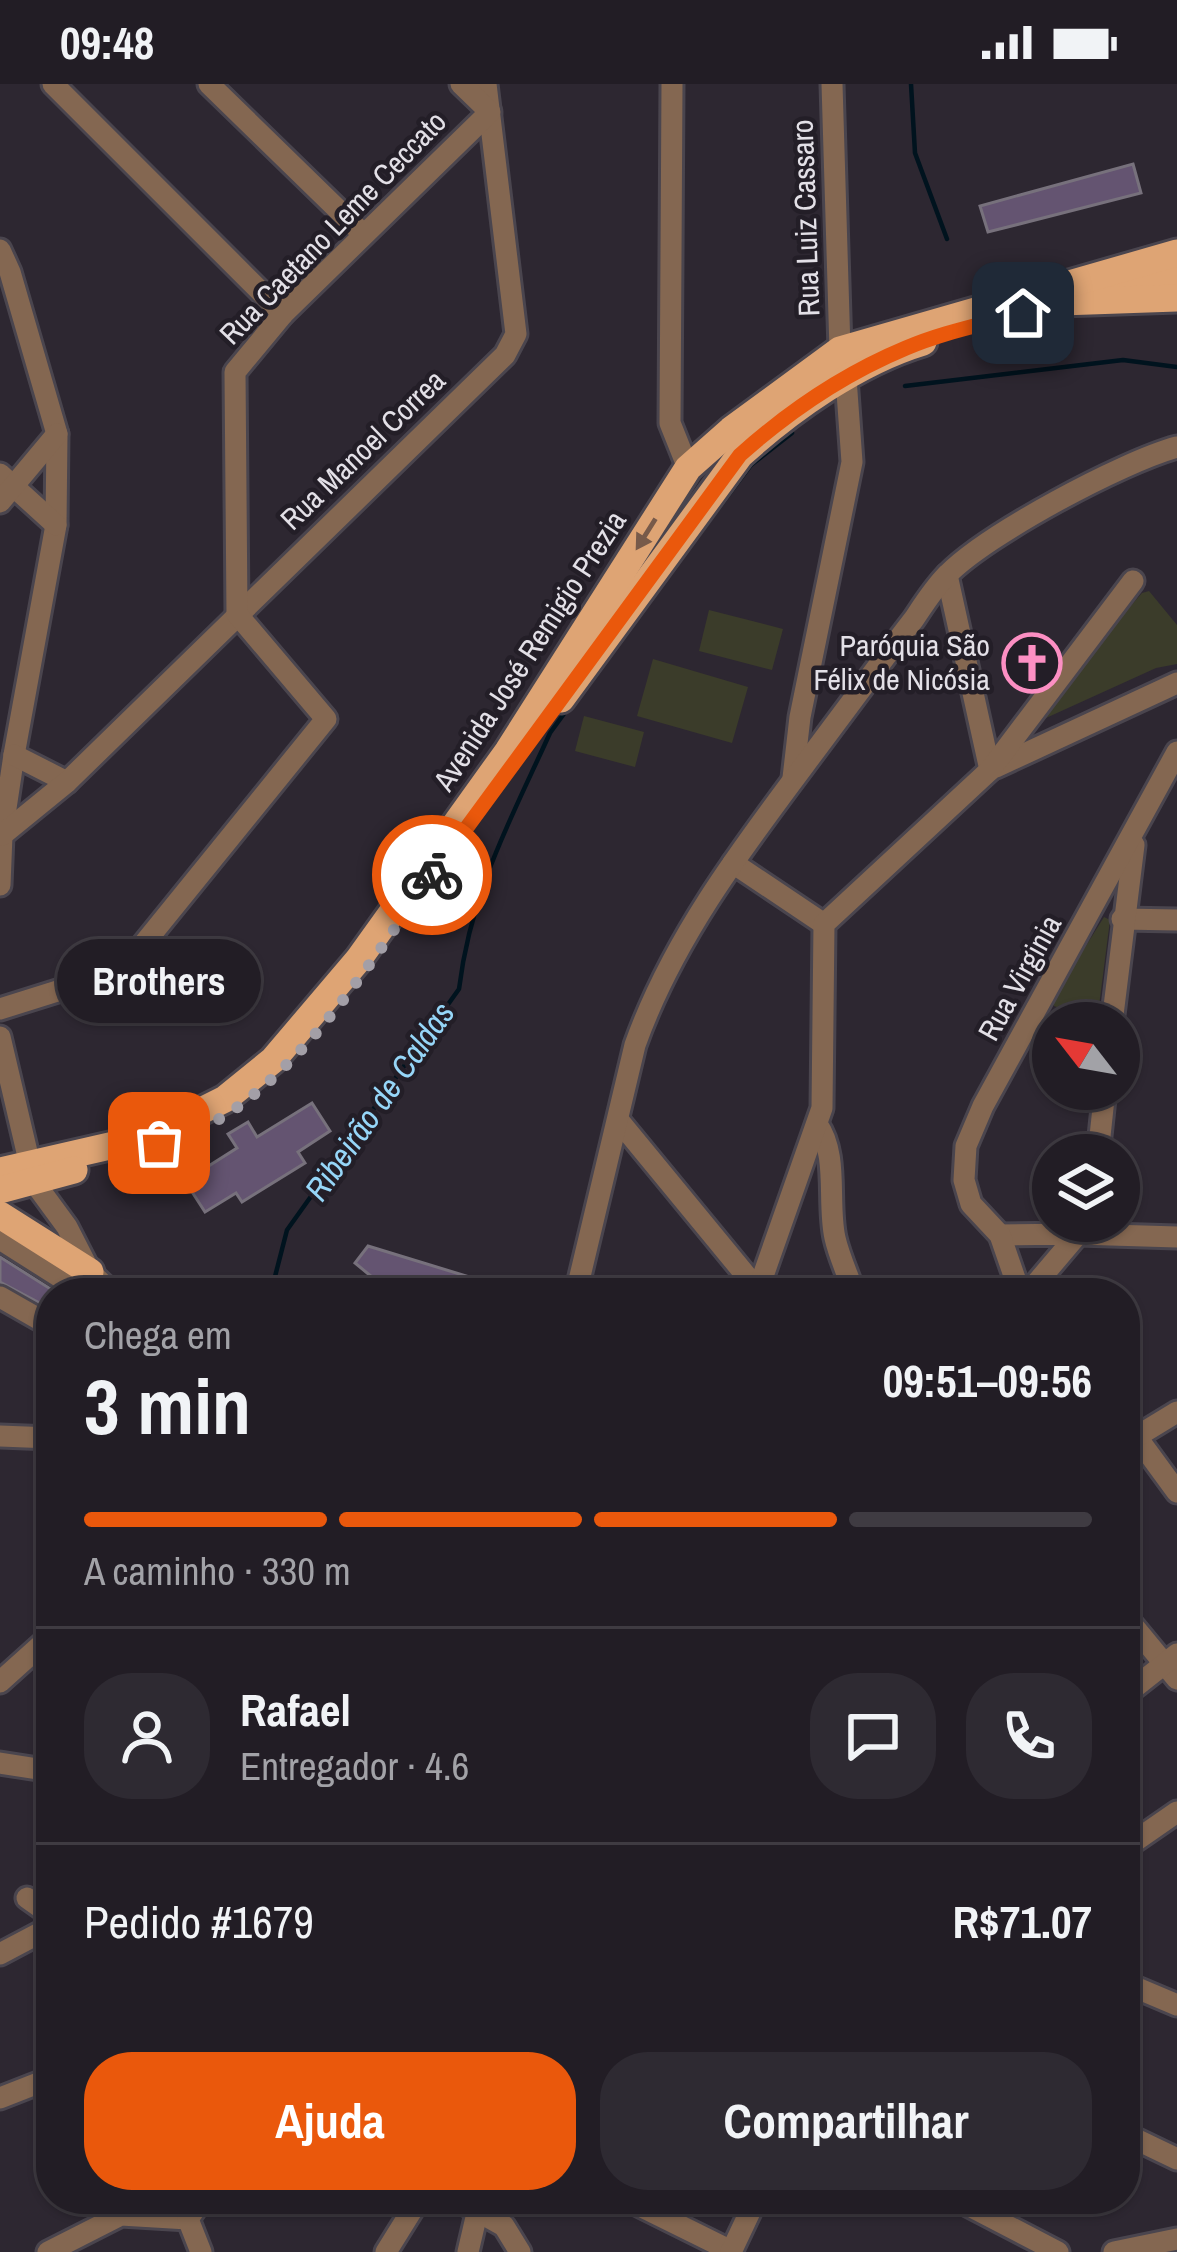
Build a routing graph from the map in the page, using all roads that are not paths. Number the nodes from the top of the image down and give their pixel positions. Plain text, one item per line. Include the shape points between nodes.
1 (52, 84) edge
2 (209, 84) edge
3 (461, 84) edge
4 (485, 84) edge
5 (672, 84) edge
6 (832, 84) edge
7 (490, 112) junction
8 (363, 234) junction
9 (1177, 241) edge
10 (0, 250) edge
11 (1177, 254) edge
12 (1126, 270) junction
13 (1177, 277) edge
14 (1177, 298) edge
15 (1061, 302) junction
16 (283, 314) junction
17 (843, 364) junction
18 (57, 434) junction
19 (1177, 447) edge
20 (688, 468) junction
21 (5, 488) edge
22 (56, 525) junction
23 (946, 575) junction
24 (1132, 581) dead end
25 (237, 614) junction
26 (1177, 683) edge
27 (800, 717) junction
28 (830, 731) junction
29 (1177, 752) edge
30 (14, 755) junction
31 (990, 770) junction
32 (793, 778) junction
33 (67, 782) junction
34 (1136, 832) junction
35 (2, 835) edge
36 (733, 863) junction
37 (0, 885) edge
38 (1122, 919) junction
39 (1177, 920) edge
40 (824, 924) junction
41 (1114, 1002) edge
42 (0, 1009) edge
43 (0, 1037) edge
44 (619, 1121) junction
45 (818, 1124) junction
46 (0, 1171) edge
47 (31, 1173) junction
48 (0, 1190) edge
49 (0, 1215) edge
50 (1032, 1233) edge
51 (1140, 1234) edge
52 (1000, 1235) junction
53 (1177, 1237) edge
54 (0, 1239) edge
55 (1073, 1242) edge
56 (79, 1278) edge
57 (82, 1278) edge
58 (86, 1278) edge
59 (580, 1278) edge
60 (746, 1278) edge
61 (762, 1278) edge
62 (849, 1278) edge
63 (1018, 1278) edge
64 (1039, 1278) edge
65 (0, 1297) edge
66 (36, 1317) edge
67 (1177, 1412) edge
68 (1140, 1435) edge
69 (0, 1436) edge
70 (36, 1437) edge
71 (1140, 1450) edge
72 (1177, 1492) edge
73 (1140, 1631) edge
74 (36, 1650) edge
75 (1173, 1665) edge
76 (0, 1682) edge
77 (1140, 1686) edge
78 (0, 1763) edge
79 (36, 1769) edge
80 (1177, 1812) edge
81 (1140, 1838) edge
82 (27, 1898) dead end
83 (36, 1905) edge
84 (36, 1935) edge
85 (0, 1954) edge
86 (1140, 1990) edge
87 (1177, 2006) edge
88 (36, 2084) edge
89 (0, 2098) edge
90 (1140, 2141) edge
91 (1177, 2159) edge
92 (192, 2214) edge
93 (410, 2214) edge
94 (481, 2214) edge
95 (494, 2214) edge
96 (656, 2214) edge
97 (749, 2214) edge
98 (985, 2214) edge
99 (188, 2219) junction
100 (1177, 2239) edge
101 (48, 2252) edge
102 (201, 2252) edge
103 (386, 2252) edge
104 (468, 2252) edge
105 (520, 2252) edge
106 (731, 2252) edge
107 (1058, 2252) edge
108 (1114, 2252) edge

1 - 16 street
2 - 8 street
3 - 7 street
4 - 7 street, Rua Manoel Correa
5 - 20 street via 670,423
6 - 17 street, Rua Luiz Cassaro
7 - 8 street, Rua Caetano Leme Ceccato
7 - 25 street, Rua Manoel Correa via 516,334 505,355
8 - 16 street, Rua Caetano Leme Ceccato
9 - 12 main road
10 - 18 street
11 - 12 main road, Avenida José Remigio Prezia
12 - 17 main road, Avenida José Remigio Prezia
13 - 15 main road, Avenida José Remigio Prezia
14 - 15 main road
15 - 17 main road, Avenida José Remigio Prezia
16 - 25 street, Rua Caetano Leme Ceccato via 235,372
17 - 20 main road, Avenida José Remigio Prezia via 731,430
17 - 27 street, Rua Luiz Cassaro via 852,463
17 - 47 main road, Avenida José Remigio Prezia via 740,455 341,1002 273,1075 231,1112 159,1143
18 - 21 street
18 - 22 street
19 - 23 street via 1060,502
20 -> 47 main road, Avenida José Remigio Prezia via 508,752 358,960 273,1060 225,1100 185,1119
21 - 22 street
22 - 30 street
23 - 28 street
23 - 31 street
24 - 31 street
25 - 33 street, Rua Manoel Correa
25 - 42 street via 326,719 142,946 86,982
26 - 31 street
27 - 28 street
27 - 32 street, Rua Luiz Cassaro
28 - 32 street
29 - 34 street, Rua Virginia
30 - 33 street
30 - 35 street
31 - 40 street
32 - 36 street
33 - 35 street, Rua Manoel Correa
34 - 38 street
34 - 52 street, Rua Virginia via 966,1146 971,1204
35 - 37 street
36 - 40 street
36 - 44 street via 647,1012
38 - 39 street
38 - 41 street
40 - 45 street
43 - 47 street
44 - 59 street
44 - 60 street
45 - 61 street
45 - 62 street via 834,1237
46 - 47 main road, Avenida José Remigio Prezia
47 - 48 main road, Avenida José Remigio Prezia
47 - 58 street via 67,1227
49 - 57 main road
50 - 52 street
51 - 53 street
52 - 63 street, Rua Virginia
54 - 56 street
55 - 64 street
65 - 66 street
67 - 68 street
69 - 70 street
71 - 72 street
73 - 75 street
74 - 76 street
75 - 77 street
78 - 79 street
80 - 81 street
82 - 83 street
84 - 85 street
86 - 87 street
88 - 89 street
90 - 91 street
92 - 99 street
93 - 103 street
94 - 104 street
95 - 105 street
96 - 106 street
97 - 106 street
98 - 107 street
99 - 101 street via 121,2215
99 - 102 street
100 - 108 street

